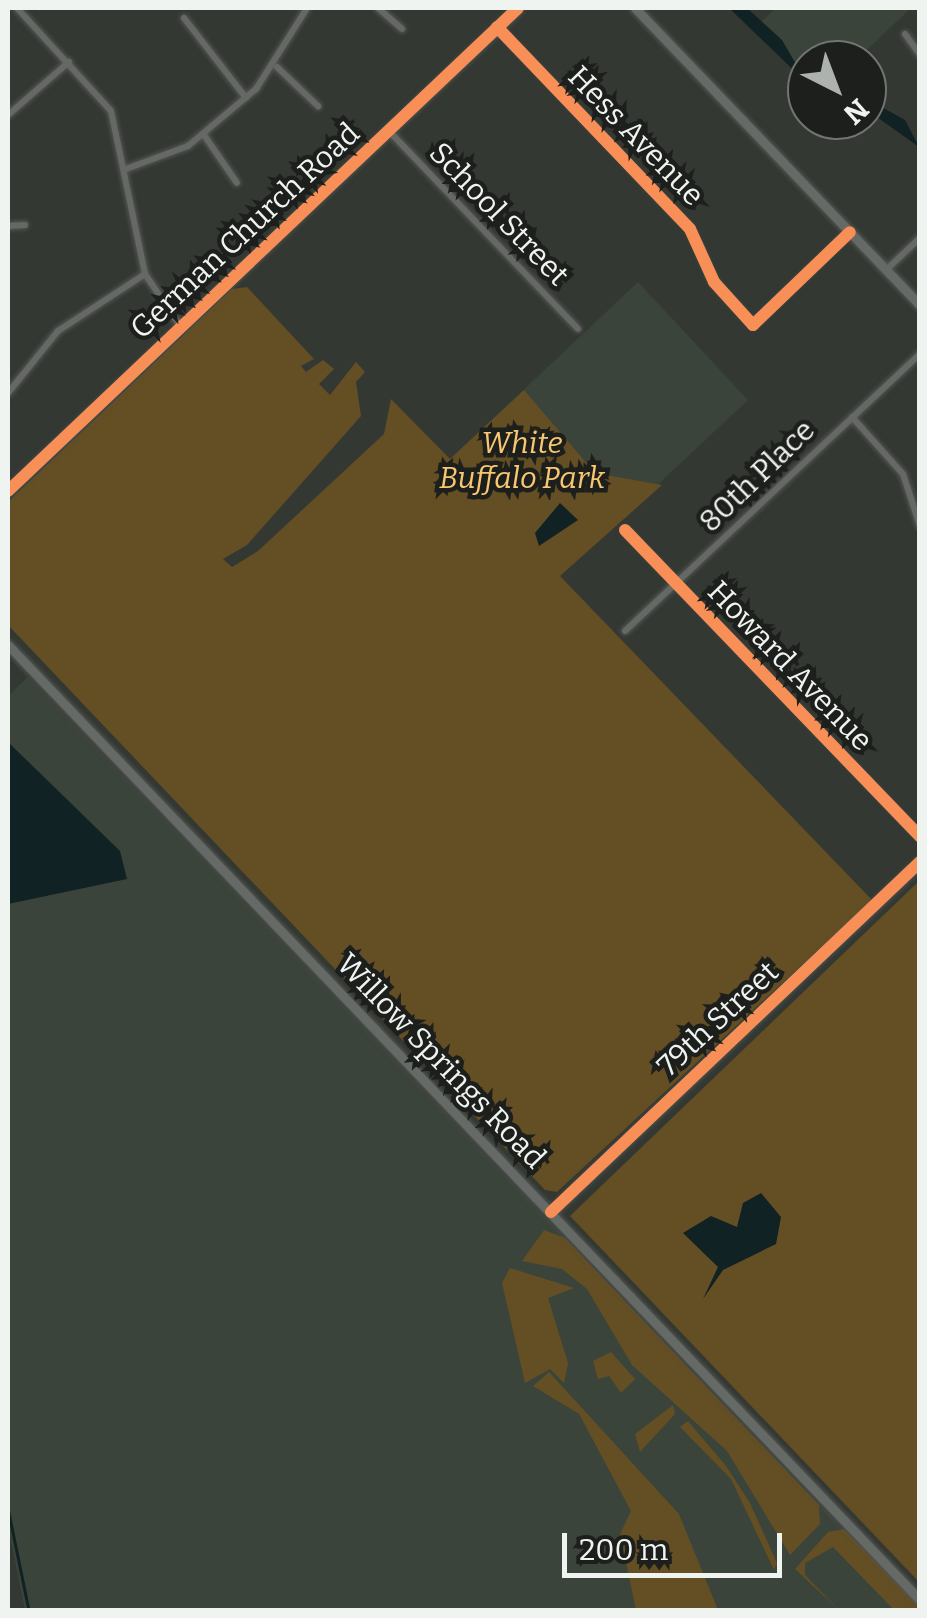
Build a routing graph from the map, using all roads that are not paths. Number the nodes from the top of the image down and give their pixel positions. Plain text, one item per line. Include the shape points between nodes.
1 (307, 8) edge
2 (378, 8) edge
3 (518, 8) edge
4 (635, 8) edge
5 (22, 9) edge
6 (184, 18) dead end
7 (497, 27) junction
8 (402, 29) dead end
9 (905, 34) dead end
10 (920, 54) edge
11 (69, 62) junction
12 (277, 66) junction
13 (246, 98) junction
14 (318, 106) dead end
15 (8, 115) edge
16 (388, 130) junction
17 (204, 135) junction
18 (126, 168) junction
19 (237, 182) dead end
20 (24, 225) dead end
21 (8, 226) edge
22 (850, 232) junction
23 (920, 238) edge
24 (886, 270) junction
25 (144, 274) junction
26 (920, 305) edge
27 (180, 327) junction
28 (578, 329) dead end
29 (920, 354) edge
30 (11, 382) edge
31 (8, 393) edge
32 (852, 417) junction
33 (8, 491) edge
34 (920, 526) edge
35 (624, 530) dead end
36 (676, 584) junction
37 (626, 631) dead end
38 (8, 646) edge
39 (920, 837) edge
40 (920, 862) edge
41 (551, 1212) junction
42 (920, 1600) edge

1 - 12 street
2 - 8 street
3 - 7 street, German Church Road
4 - 22 street
5 - 11 street
6 - 13 street
7 - 16 street, German Church Road
7 - 22 street, Hess Avenue via 690,229 714,282 753,325
9 - 10 street
11 - 15 street
11 - 18 street via 111,111
12 - 13 street
12 - 14 street
13 - 17 street
16 - 27 street, German Church Road
16 - 28 street, School Street
17 - 18 street
17 - 19 street
18 - 25 street
20 - 21 street
22 - 24 street
23 - 24 street
24 - 26 street
25 - 27 street
25 - 30 street via 58,331
27 - 33 street, German Church Road
29 - 32 street, 80th Place
30 - 31 street
32 - 34 street via 904,474
32 - 36 street, 80th Place
35 - 36 street, Howard Avenue
36 - 37 street, 80th Place
36 - 39 street, Howard Avenue
38 - 41 street, Willow Springs Road
40 - 41 street, 79th Street
41 - 42 street, Willow Springs Road

